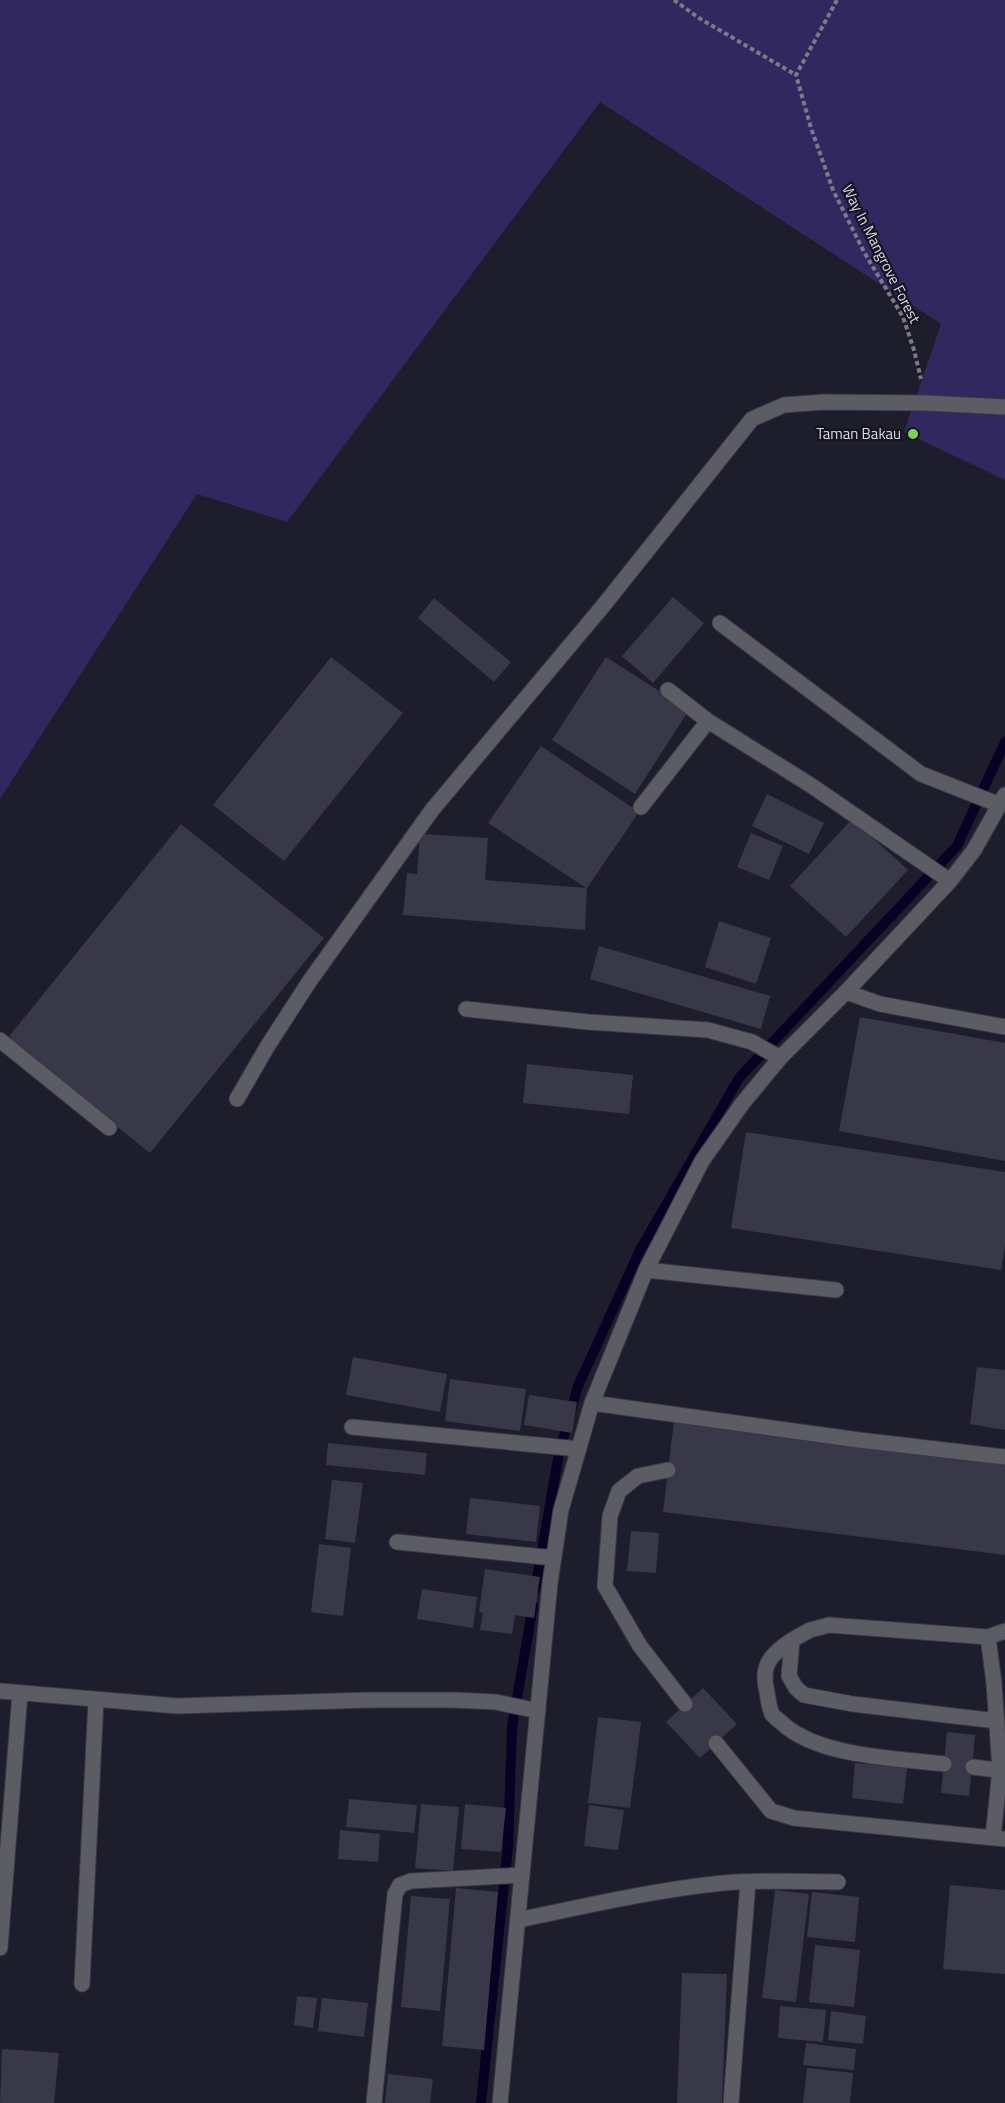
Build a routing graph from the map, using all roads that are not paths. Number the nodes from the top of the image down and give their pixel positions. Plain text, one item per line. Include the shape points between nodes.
1 (1005, 407) edge
2 (720, 623) dead end
3 (668, 690) dead end
4 (708, 721) junction
5 (1003, 800) edge
6 (641, 807) dead end
7 (950, 881) junction
8 (846, 992) junction
9 (466, 1009) dead end
10 (1005, 1027) edge
11 (0, 1040) edge
12 (780, 1058) junction
13 (237, 1099) dead end
14 (109, 1128) dead end
15 (646, 1270) junction
16 (837, 1290) dead end
17 (592, 1403) junction
18 (352, 1426) dead end
19 (579, 1449) junction
20 (1005, 1457) edge
21 (668, 1470) dead end
22 (397, 1542) dead end
23 (554, 1558) junction
24 (1005, 1631) edge
25 (988, 1637) junction
26 (792, 1640) junction
27 (0, 1691) edge
28 (20, 1693) junction
29 (96, 1700) junction
30 (685, 1704) dead end
31 (538, 1711) junction
32 (997, 1721) junction
33 (716, 1743) dead end
34 (945, 1764) dead end
35 (973, 1767) dead end
36 (1002, 1771) edge
37 (999, 1838) edge
38 (522, 1875) junction
39 (748, 1882) junction
40 (838, 1882) dead end
41 (518, 1920) junction
42 (0, 1948) edge
43 (82, 1984) dead end
44 (374, 2103) edge
45 (500, 2103) edge
46 (731, 2103) edge

1 - 13 street via 824,402 784,405 752,420 432,810 309,982
2 - 5 street via 921,774
3 - 4 street
4 - 6 street
4 - 7 street via 812,786
5 - 7 street via 974,850
7 - 8 street
8 - 10 street via 880,1004
8 - 12 street
9 - 12 street via 708,1030 752,1041
11 - 14 street
12 - 15 street via 702,1161
15 - 16 street
15 - 17 street
17 - 19 street
17 - 20 street
18 - 19 street
19 - 23 street via 561,1510
21 - 30 street via 638,1476 619,1491 610,1516 605,1586 640,1646
22 - 23 street
23 - 31 street
24 - 25 street
25 - 26 street via 829,1625
25 - 32 street
26 - 32 street via 789,1676 804,1695
26 - 34 street via 776,1651 763,1679 772,1714 786,1727 813,1744
27 - 28 street
28 - 29 street
28 - 42 street
29 - 31 street via 177,1706 371,1700 496,1702
29 - 43 street
31 - 38 street
32 - 36 street
33 - 37 street via 771,1811 794,1818
35 - 36 street
36 - 37 street
38 - 41 street
38 - 44 street via 411,1881 400,1885 395,1894
39 - 40 street
39 - 41 street via 637,1896
39 - 46 street
41 - 45 street

